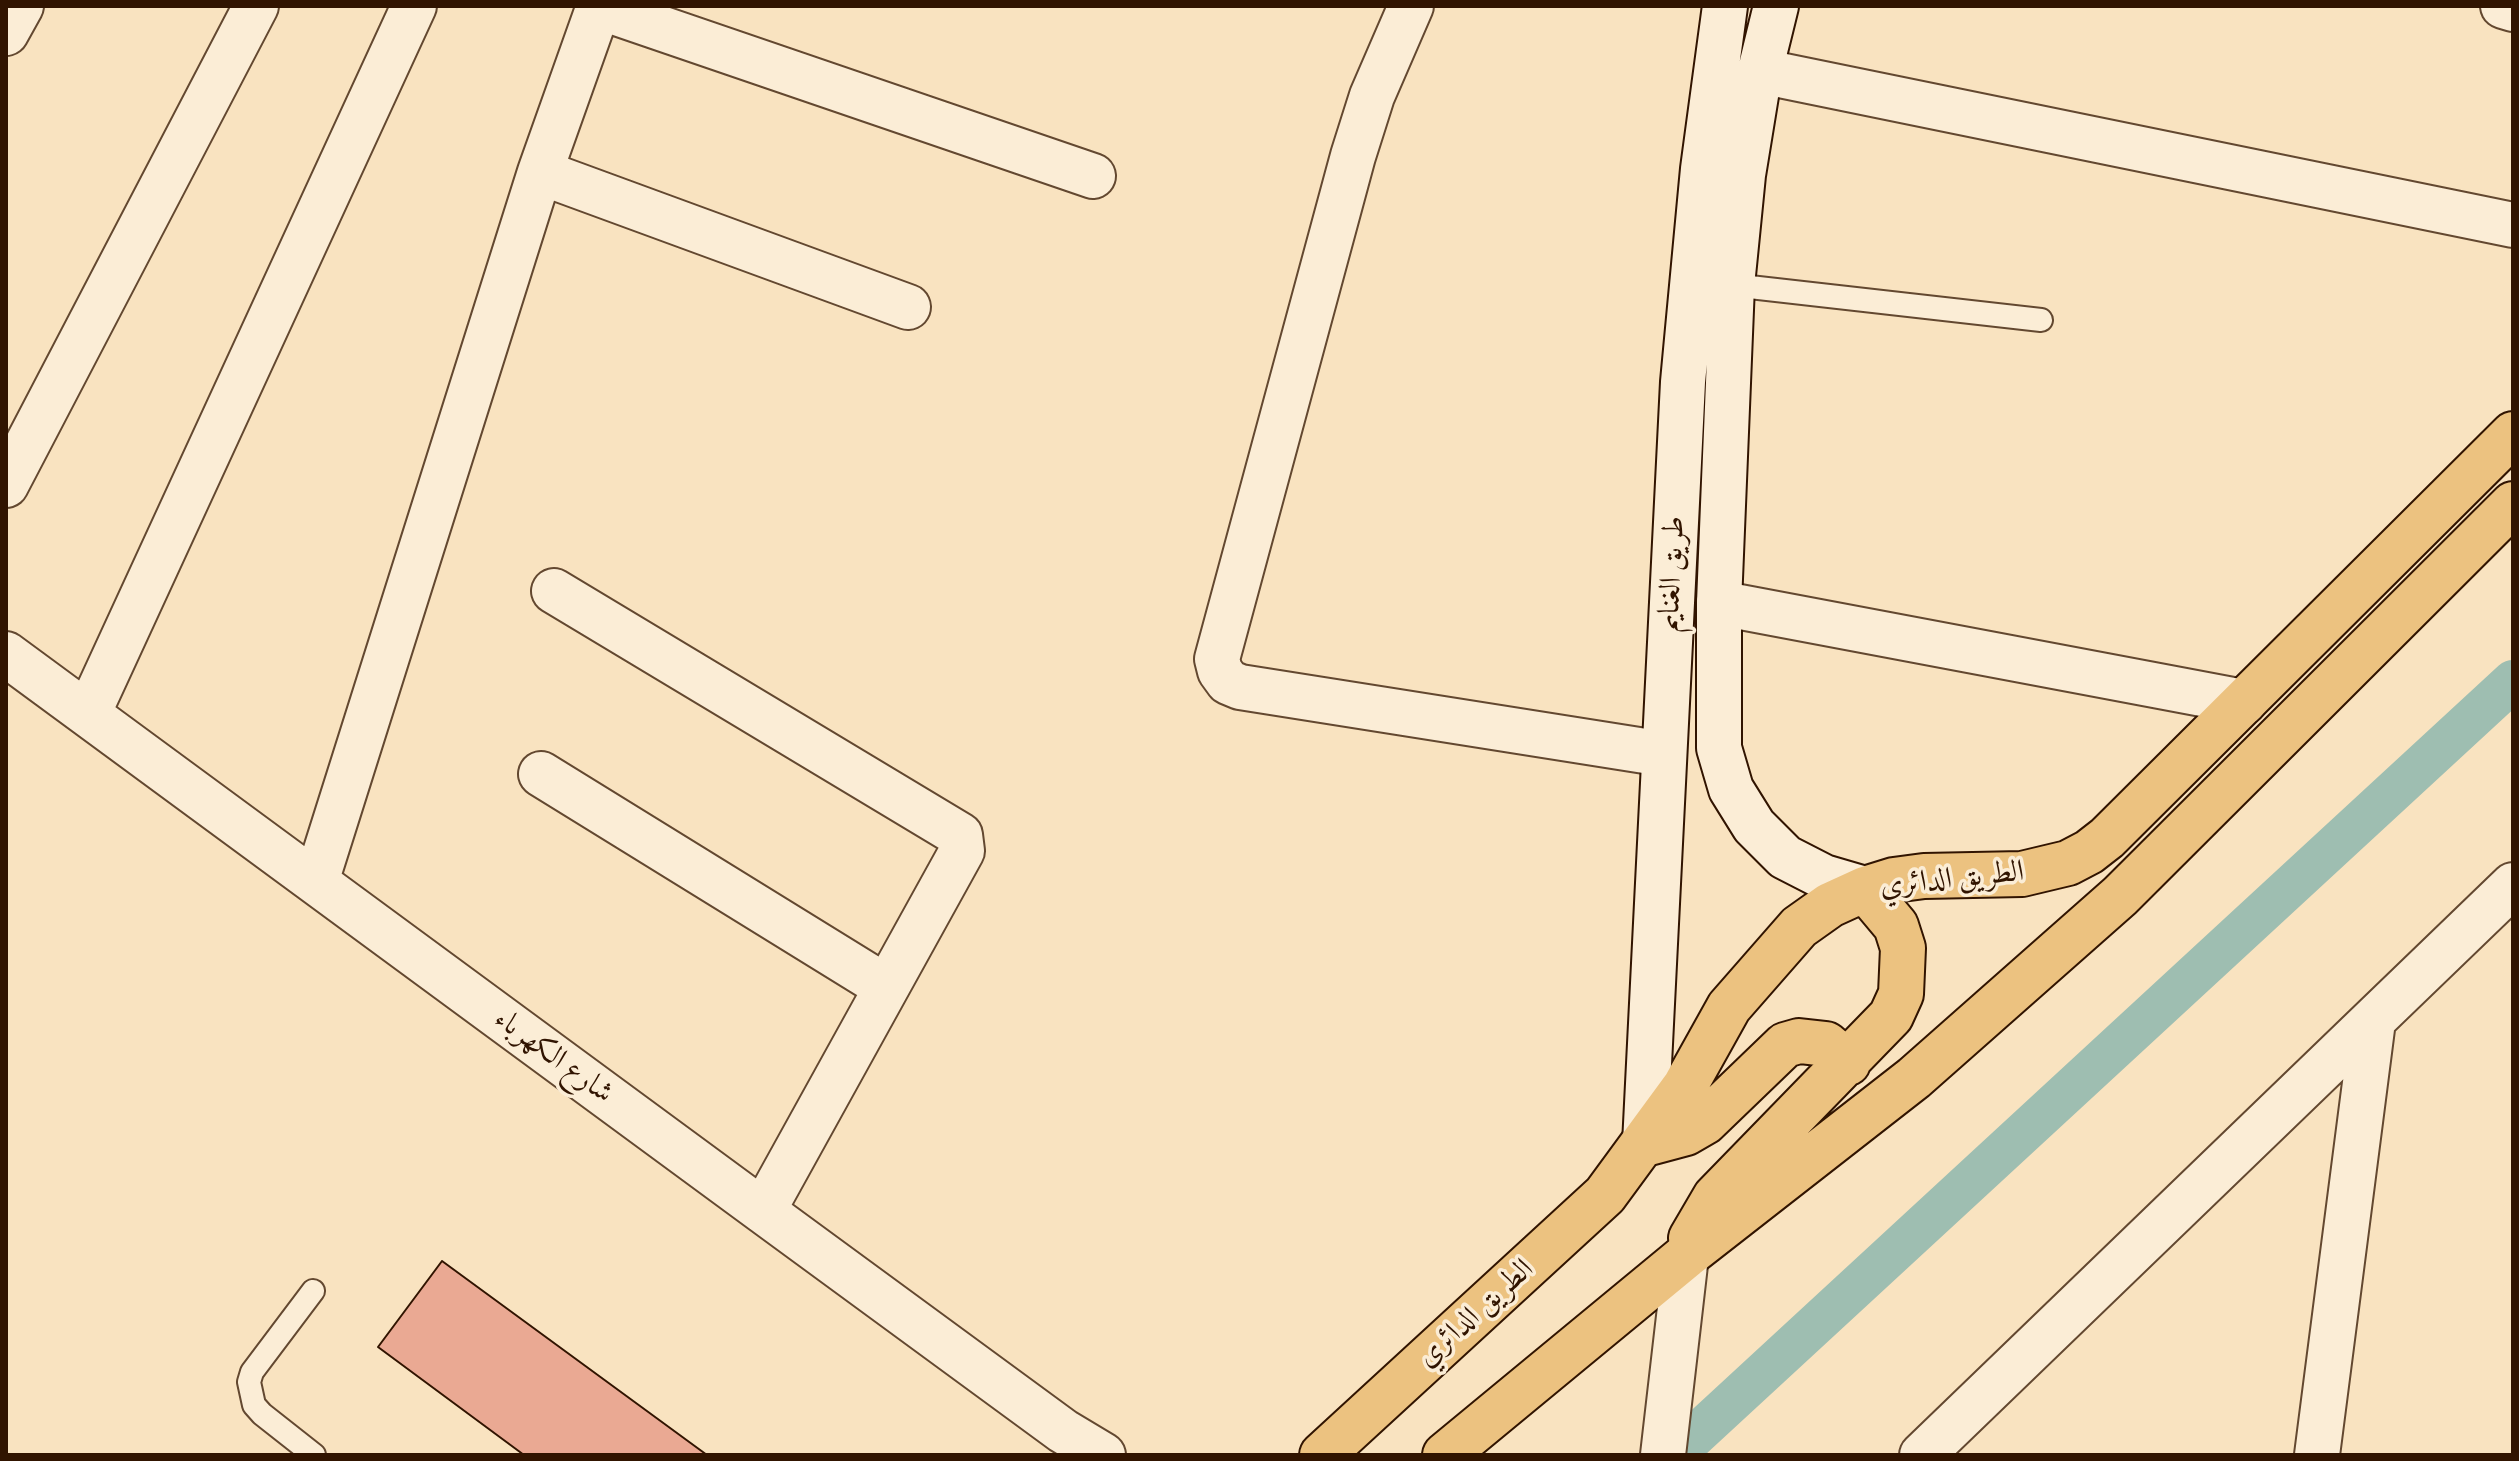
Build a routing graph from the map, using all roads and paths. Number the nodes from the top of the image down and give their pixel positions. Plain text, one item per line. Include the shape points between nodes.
1 (21, 6) edge
2 (256, 6) edge
3 (414, 6) edge
4 (599, 6) edge
5 (1411, 6) edge
6 (1725, 6) edge
7 (1776, 6) edge
8 (2503, 6) edge
9 (2513, 9) edge
10 (6, 33) edge
11 (1760, 71) junction
12 (540, 172) junction
13 (1093, 176) dead end
14 (2513, 225) edge
15 (1732, 285) junction
16 (908, 307) dead end
17 (2041, 320) dead end
18 (2513, 434) edge
19 (6, 485) edge
20 (2513, 504) edge
21 (554, 591) dead end
22 (1719, 603) junction
23 (6, 654) edge
24 (2244, 702) junction
25 (88, 714) junction
26 (1664, 754) junction
27 (541, 774) dead end
28 (316, 882) junction
29 (2513, 885) edge
30 (1865, 889) junction
31 (886, 987) junction
32 (2373, 1021) junction
33 (1848, 1063) junction
34 (1645, 1144) junction
35 (763, 1211) junction
36 (1686, 1256) junction
37 (313, 1291) dead end
38 (314, 1455) edge
39 (1103, 1455) edge
40 (1322, 1455) edge
41 (1445, 1455) edge
42 (1663, 1455) edge
43 (1922, 1455) edge
44 (2317, 1455) edge

1 - 10 street
2 - 19 street
3 - 25 street
4 - 12 street
4 - 13 street
5 - 26 street via 1353,156 1217,659 1220,671 1240,687
6 - 26 street, طريق الغنايم via 1689,296
7 - 11 street, طريق الغنايم
8 - 9 street
11 - 14 street
11 - 15 street, طريق الغنايم
12 - 16 street
12 - 28 street
15 - 17 lane
15 - 22 street, طريق الغنايم
18 - 24 highway, الطريق الدائري
20 - 36 highway via 2120,896 1914,1078
21 - 31 street via 956,829 962,851
22 - 24 street
22 - 30 street, طريق الغنايم via 1719,748 1731,789 1754,826 1785,857 1824,877
23 - 25 street, شارع الكهرباء
24 - 30 highway, الطريق الدائري via 2107,838 2068,863 2022,874 1924,876
25 - 28 street, شارع الكهرباء
26 - 34 street, طريق الغنايم
27 - 31 street
28 - 35 street, شارع الكهرباء
29 - 32 street
30 - 33 highway via 1896,926 1905,971 1891,1016
30 - 34 highway, الطريق الدائري via 1830,905 1772,954 1729,1007
31 - 35 street
32 - 43 street
32 - 44 street
33 - 34 highway via 1826,1044 1785,1045 1705,1122
33 - 36 highway via 1715,1197
34 - 40 highway, الطريق الدائري via 1605,1195
35 - 39 street, شارع الكهرباء
36 - 41 highway
36 - 42 street
37 - 38 lane via 249,1382 254,1405 262,1414

